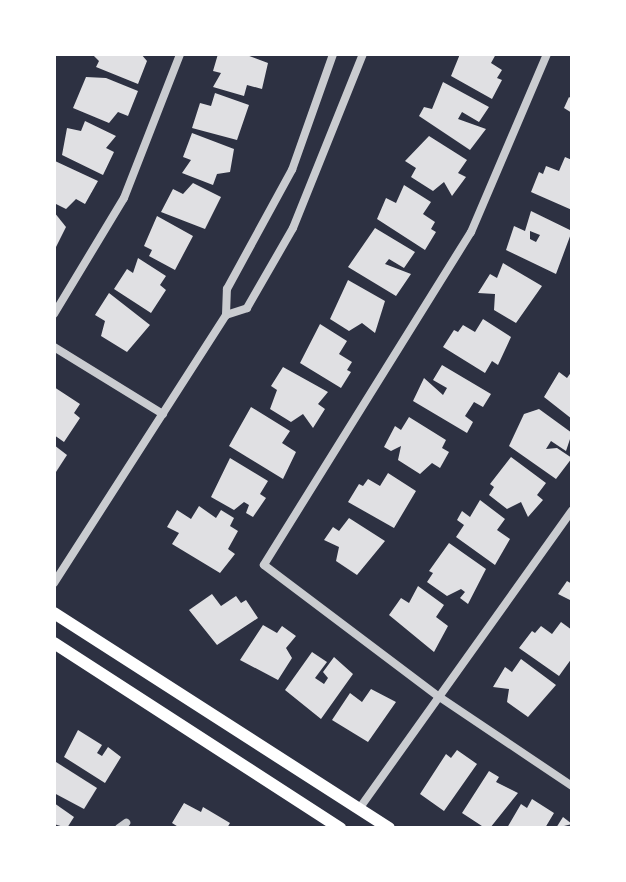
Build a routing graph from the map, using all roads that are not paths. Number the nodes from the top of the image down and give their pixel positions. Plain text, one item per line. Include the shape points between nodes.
1 (180, 54) edge
2 (333, 54) edge
3 (363, 54) edge
4 (547, 54) edge
5 (54, 314) edge
6 (226, 315) junction
7 (54, 347) edge
8 (163, 414) junction
9 (572, 510) edge
10 (54, 583) edge
11 (54, 613) edge
12 (54, 643) edge
13 (438, 696) junction
14 (572, 786) edge
15 (359, 809) junction
16 (340, 828) edge
17 (389, 828) edge

1 - 5 street via 124,198
2 - 6 street via 292,170 227,289
3 - 6 street via 293,228 247,308
4 - 13 street via 471,232 264,565
6 - 8 street
7 - 8 street
8 - 10 street
9 - 13 street
11 - 15 main road
12 - 16 main road
13 - 14 street
13 - 15 street
15 - 17 main road

